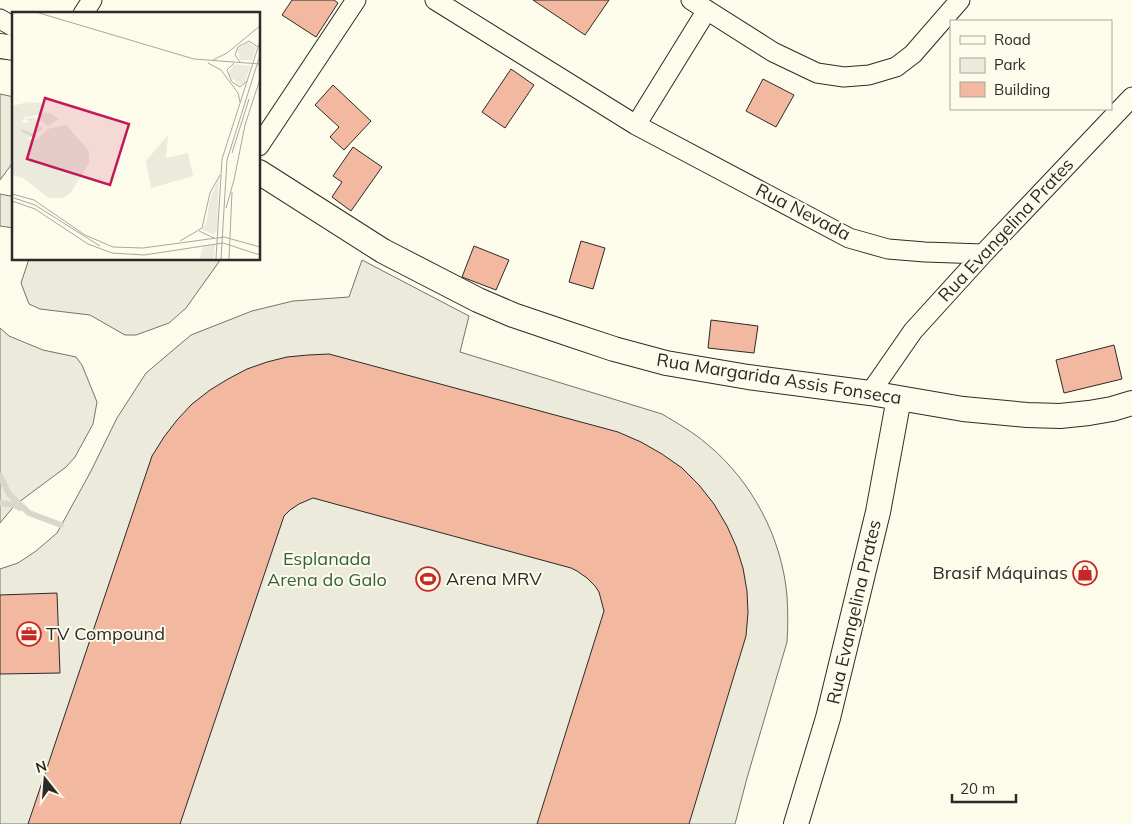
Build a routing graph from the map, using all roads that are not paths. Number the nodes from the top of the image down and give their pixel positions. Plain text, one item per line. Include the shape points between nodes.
1 (92, 0) edge
2 (356, 0) edge
3 (435, 0) edge
4 (691, 0) edge
5 (960, 0) edge
6 (707, 10) junction
7 (84, 12) edge
8 (0, 18) edge
9 (12, 26) edge
10 (1132, 97) edge
11 (636, 125) junction
12 (260, 144) edge
13 (260, 173) edge
14 (983, 254) junction
15 (870, 393) junction
16 (899, 398) junction
17 (1132, 403) edge
18 (796, 824) edge

1 - 7 street
2 - 12 street
3 - 11 street, Rua Nevada
4 - 6 street
5 - 6 street via 913,54 896,67 869,75 844,77 817,72 773,52
6 - 11 street
8 - 9 street
10 - 14 street, Rua Evangelina Prates
11 - 14 street, Rua Nevada via 849,238 888,249
13 - 15 street, Rua Margarida Assis Fonseca via 383,251 513,315 666,363
14 - 15 street, Rua Evangelina Prates via 913,331
15 - 16 street, Rua Margarida Assis Fonseca
16 - 17 street, Rua Margarida Assis Fonseca via 963,409 1052,416 1089,413
16 - 18 street, Rua Evangelina Prates via 878,512 828,718

